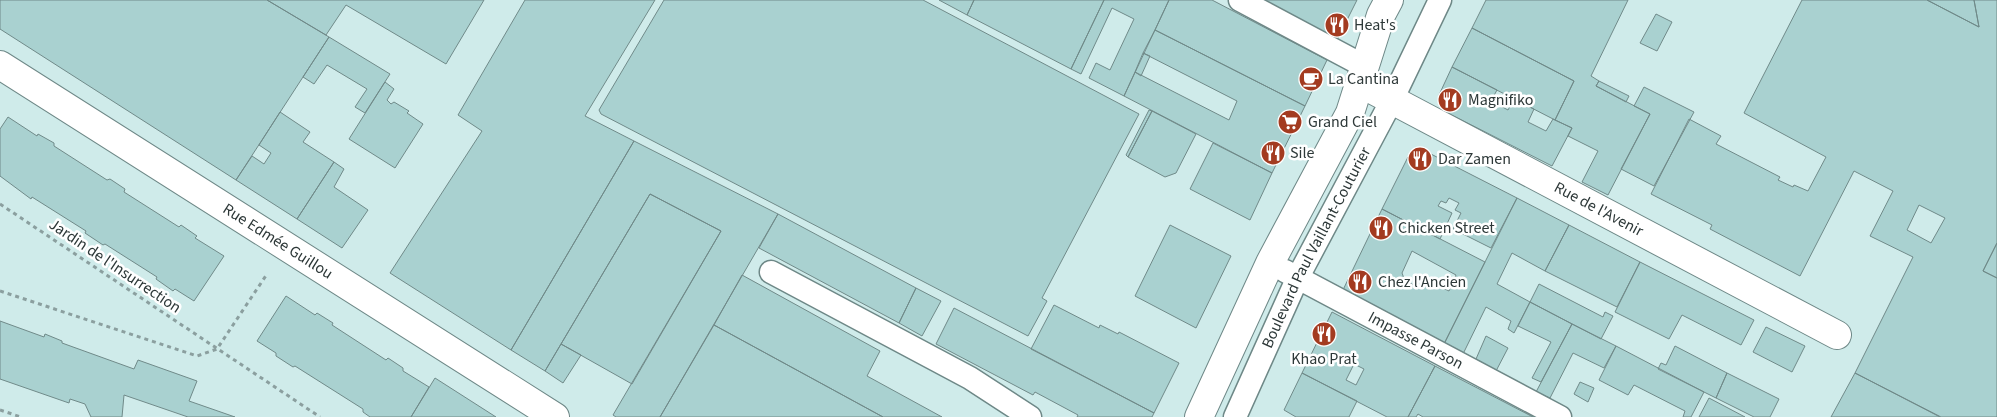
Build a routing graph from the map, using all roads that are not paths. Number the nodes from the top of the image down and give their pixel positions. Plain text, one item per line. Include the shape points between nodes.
1 (1240, 0) edge
2 (1389, 0) edge
3 (1440, 0) edge
4 (0, 65) edge
5 (1362, 74) junction
6 (1392, 100) junction
7 (1270, 263) junction
8 (772, 272) dead end
9 (1298, 277) junction
10 (1837, 335) dead end
11 (555, 417) edge
12 (1030, 417) edge
13 (1199, 417) edge
14 (1235, 417) edge
15 (1560, 417) edge

1 - 5 lane
2 - 5 street, Boulevard Paul Vaillant-Couturier
3 - 6 lane, Boulevard Paul Vaillant-Couturier
4 - 11 street, Rue Edmée Guillou
5 - 6 street, Rue de l'Avenir
5 - 7 street, Boulevard Paul Vaillant-Couturier via 1350,113
6 - 9 lane, Boulevard Paul Vaillant-Couturier
6 - 10 street, Rue de l'Avenir
7 - 9 lane, Impasse Parson
7 - 13 street, Boulevard Paul Vaillant-Couturier
8 - 12 lane via 970,378
9 - 14 lane, Boulevard Paul Vaillant-Couturier
9 - 15 lane, Impasse Parson

